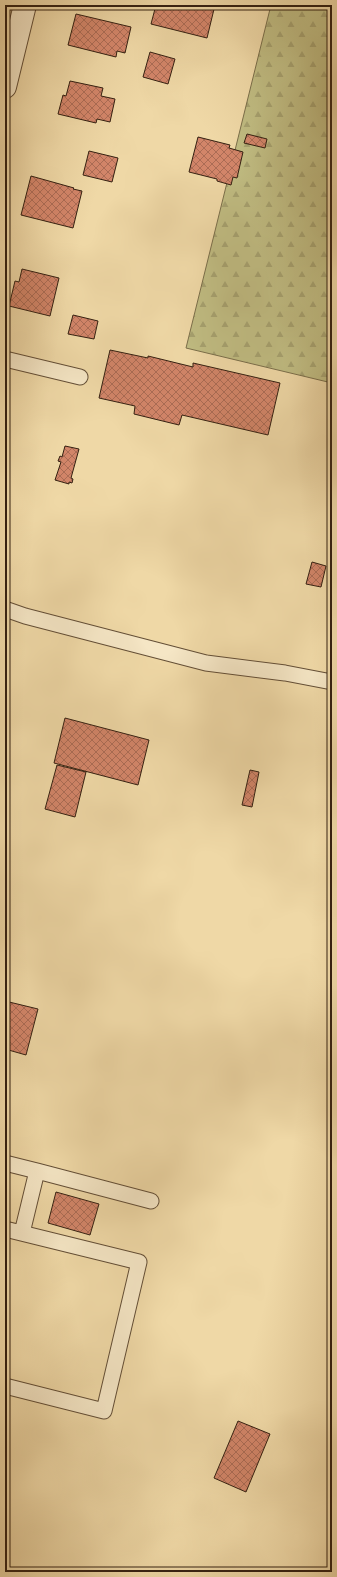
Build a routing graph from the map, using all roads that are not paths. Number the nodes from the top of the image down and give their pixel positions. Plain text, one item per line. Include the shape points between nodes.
1 (25, 5) edge
2 (5, 87) edge
3 (5, 359) edge
4 (80, 377) dead end
5 (5, 609) edge
6 (332, 682) edge
7 (5, 1163) edge
8 (37, 1171) junction
9 (151, 1201) dead end
10 (5, 1229) edge
11 (22, 1233) junction
12 (5, 1386) edge

1 - 2 street
3 - 4 lane
5 - 6 lane via 206,663
7 - 8 lane
8 - 9 lane
8 - 11 lane
10 - 11 lane
11 - 12 lane via 139,1262 104,1411

